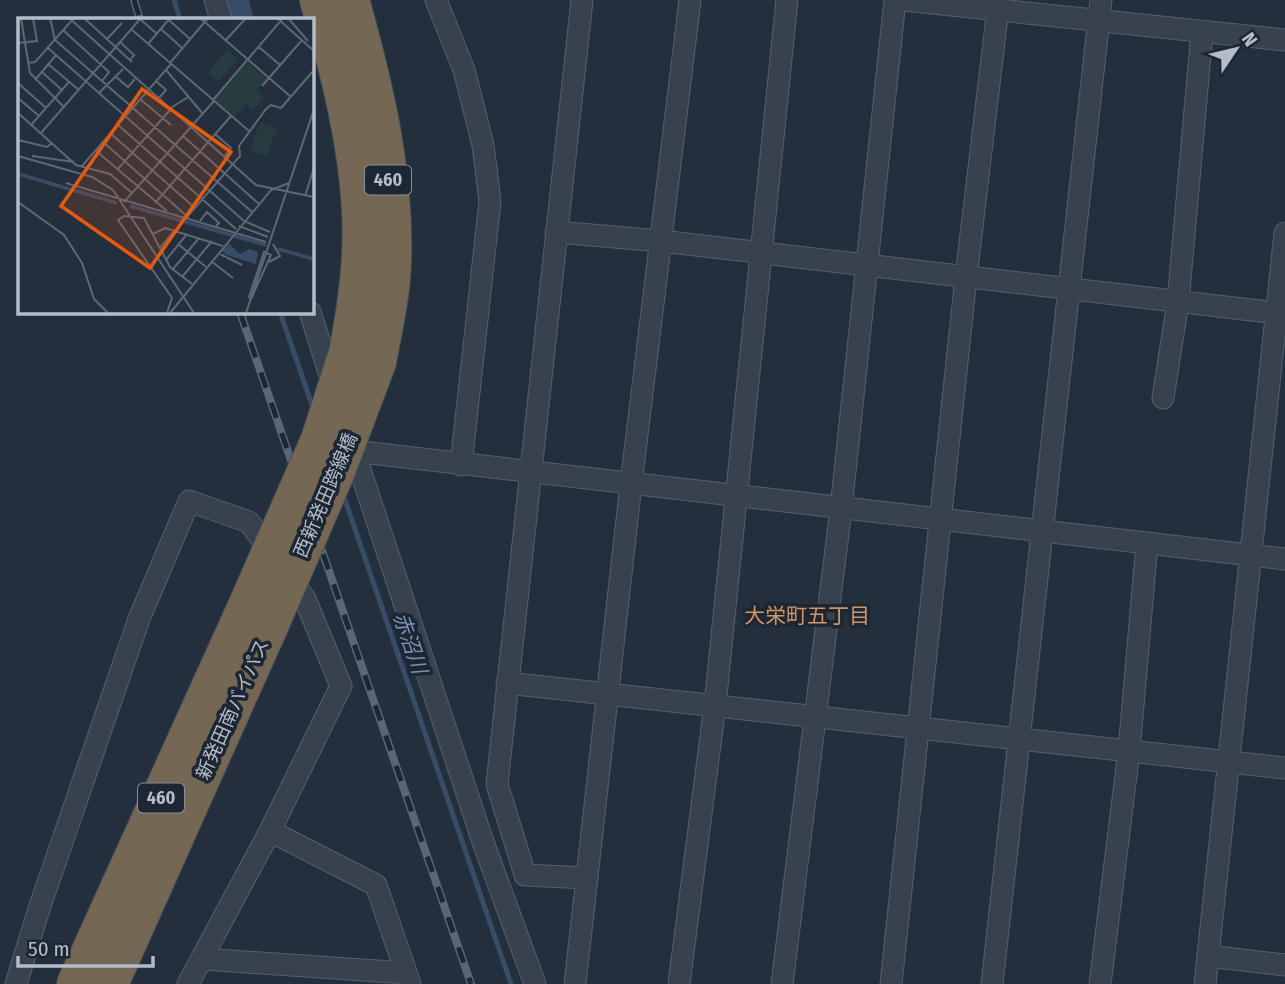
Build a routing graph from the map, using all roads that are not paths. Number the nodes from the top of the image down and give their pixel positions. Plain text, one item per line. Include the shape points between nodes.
1 (215, 0) edge
2 (319, 0) edge
3 (350, 0) edge
4 (436, 0) edge
5 (582, 0) edge
6 (690, 0) edge
7 (787, 0) edge
8 (895, 0) edge
9 (903, 0) edge
10 (1101, 0) edge
11 (998, 5) edge
12 (220, 18) edge
13 (1098, 22) junction
14 (1202, 32) junction
15 (1285, 40) edge
16 (556, 232) junction
17 (1285, 233) edge
18 (661, 241) junction
19 (762, 253) junction
20 (866, 265) junction
21 (966, 277) junction
22 (1069, 289) junction
23 (1178, 302) junction
24 (1280, 307) edge
25 (310, 313) edge
26 (362, 358) junction
27 (1163, 398) dead end
28 (354, 452) junction
29 (461, 465) junction
30 (530, 472) junction
31 (631, 484) junction
32 (735, 496) junction
33 (841, 509) junction
34 (940, 520) junction
35 (1042, 531) junction
36 (1147, 543) junction
37 (1251, 554) junction
38 (1285, 559) edge
39 (257, 619) junction
40 (507, 683) junction
41 (608, 693) junction
42 (715, 705) junction
43 (816, 716) junction
44 (919, 727) junction
45 (1019, 739) junction
46 (1129, 751) junction
47 (1228, 762) junction
48 (1285, 768) edge
49 (270, 831) junction
50 (587, 878) junction
51 (1208, 956) junction
52 (203, 959) junction
53 (1285, 965) edge
54 (408, 979) edge
55 (16, 984) edge
56 (76, 984) edge
57 (109, 984) edge
58 (188, 984) edge
59 (535, 984) edge
60 (575, 984) edge
61 (679, 984) edge
62 (782, 984) edge
63 (891, 984) edge
64 (992, 984) edge
65 (1100, 984) edge
66 (1205, 984) edge

1 - 12 street
2 - 26 highway, 460 via 344,89 355,151 361,210
3 - 26 highway, 460 via 373,82 391,209 389,295
4 - 29 street via 464,70 491,201
5 - 16 street
6 - 18 street
7 - 19 street
8 - 20 street
9 - 11 street
10 - 13 street
11 - 13 street
11 - 21 street
13 - 14 street
13 - 22 street
14 - 15 street
14 - 23 street
16 - 18 street
16 - 30 street
17 - 24 street
18 - 19 street
18 - 31 street
19 - 20 street
19 - 32 street
20 - 21 street
20 - 33 street
21 - 22 street
21 - 34 street
22 - 23 street
22 - 35 street
23 - 24 street
23 - 27 street
24 - 37 street
25 - 28 street
26 - 39 highway, 西新発田跨線橋 / 460, bridge via 334,476
28 - 29 street
28 - 59 street via 482,842
29 - 30 street
30 - 31 street
30 - 40 street
31 - 32 street
31 - 41 street
32 - 33 street
32 - 42 street
33 - 34 street
33 - 43 street
34 - 35 street
34 - 44 street
35 - 36 street
35 - 45 street
36 - 37 street
36 - 46 street
37 - 38 street
37 - 47 street
39 - 56 highway, 新発田南バイパス / 460
39 - 57 highway, 新発田南バイパス / 460
40 - 41 street
40 - 50 street via 497,785 525,875
41 - 42 street
41 - 50 street
42 - 43 street
42 - 61 street
43 - 44 street
43 - 62 street
44 - 45 street
44 - 63 street
45 - 46 street
45 - 64 street
46 - 47 street
46 - 65 street
47 - 48 street
47 - 51 street
49 - 52 street
49 - 54 street via 376,885
49 - 55 street via 341,686 305,599 249,522 189,501 139,619
50 - 60 street
51 - 53 street
51 - 66 street
52 - 54 street
52 - 58 street

